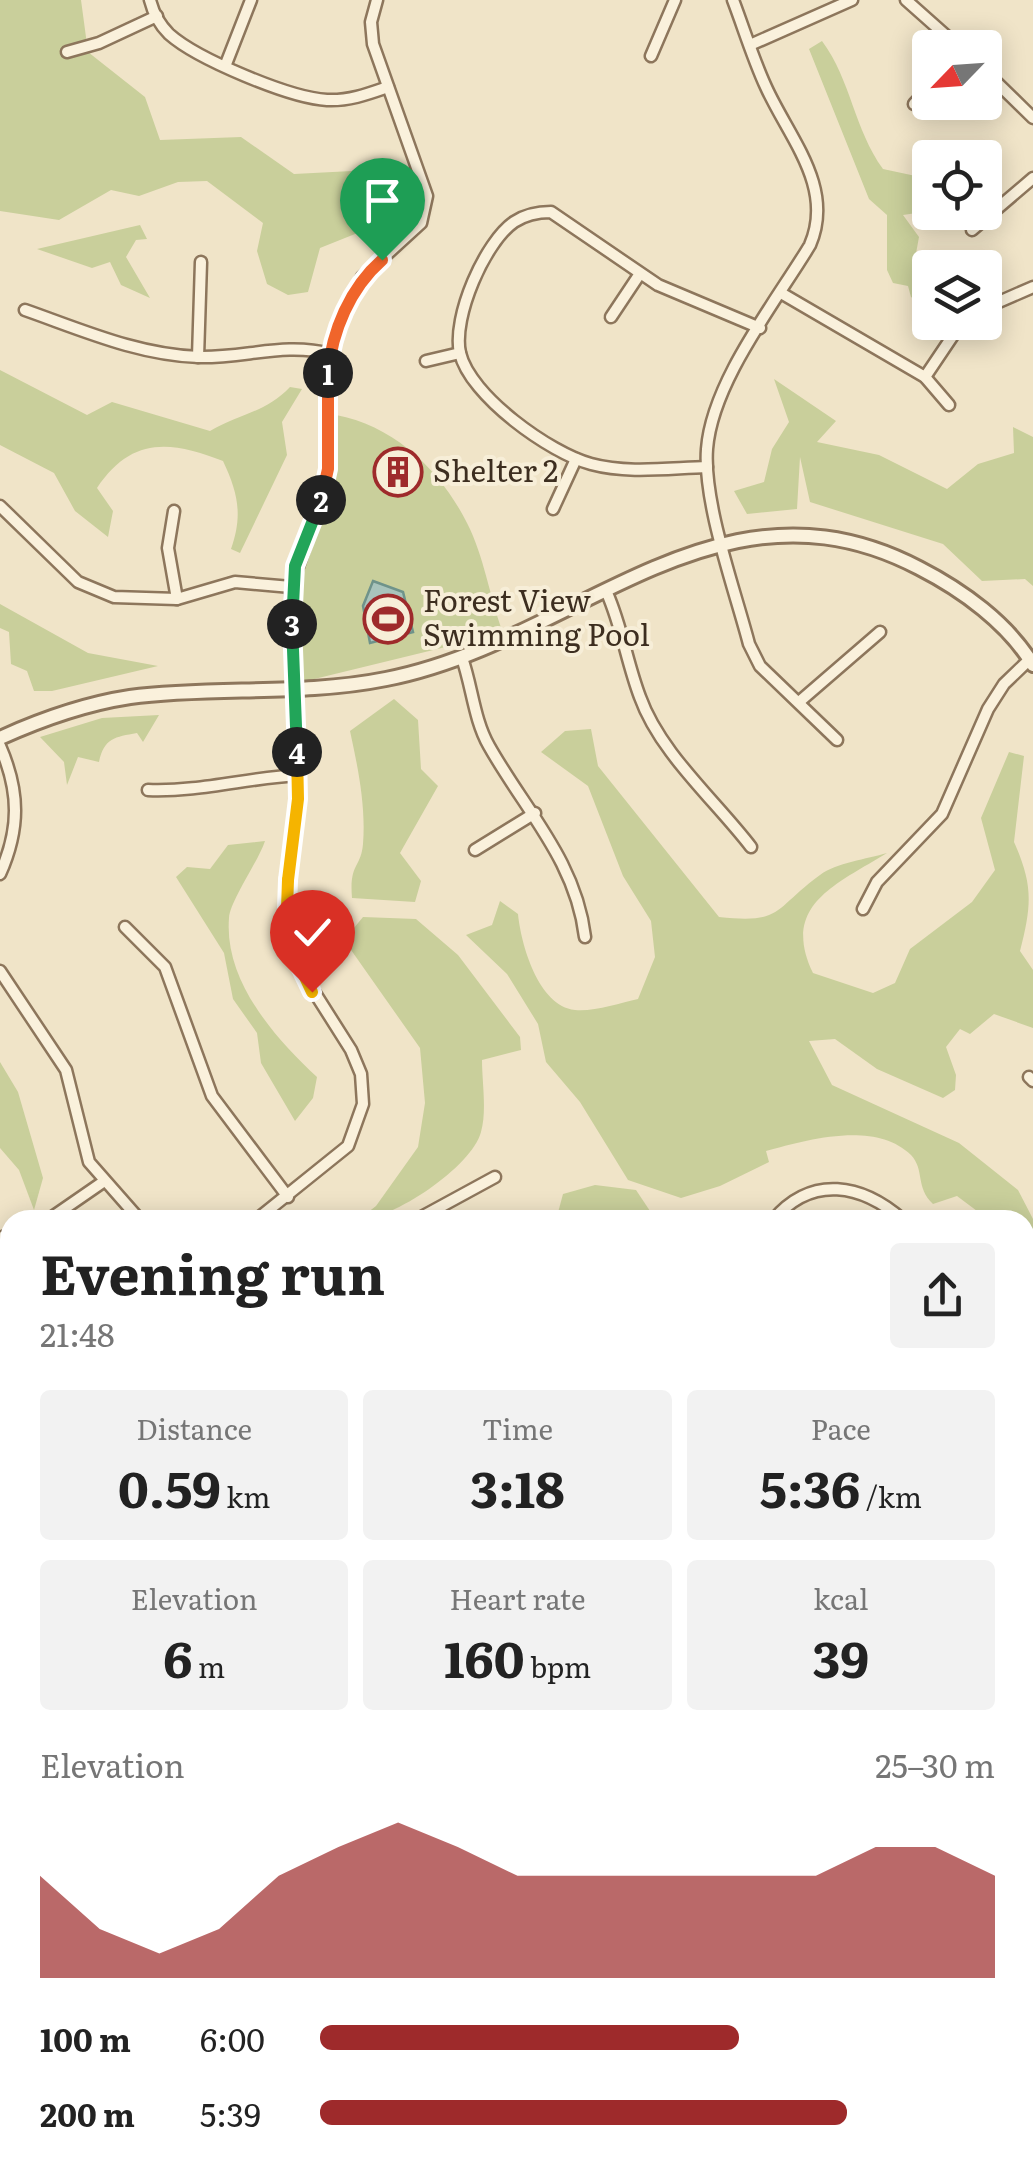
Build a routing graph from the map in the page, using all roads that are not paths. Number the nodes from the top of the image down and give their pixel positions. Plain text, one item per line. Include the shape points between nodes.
1 (150, 0) edge
2 (251, 0) edge
3 (378, 0) edge
4 (675, 0) edge
5 (733, 0) edge
6 (852, 0) edge
7 (906, 0) edge
8 (157, 16) junction
9 (940, 30) edge
10 (750, 45) junction
11 (67, 52) dead end
12 (652, 56) dead end
13 (226, 64) junction
14 (388, 87) junction
15 (1002, 88) edge
16 (1033, 118) edge
17 (1033, 178) edge
18 (1002, 204) edge
19 (201, 262) dead end
20 (639, 274) junction
21 (1033, 287) edge
22 (781, 293) junction
23 (1002, 301) edge
24 (25, 310) dead end
25 (611, 316) dead end
26 (760, 328) junction
27 (950, 340) edge
28 (460, 353) junction
29 (331, 354) junction
30 (198, 356) junction
31 (426, 361) dead end
32 (925, 377) junction
33 (950, 405) dead end
34 (576, 459) junction
35 (707, 466) junction
36 (0, 506) edge
37 (552, 508) dead end
38 (174, 511) dead end
39 (724, 542) junction
40 (291, 586) junction
41 (608, 592) junction
42 (176, 599) junction
43 (880, 632) dead end
44 (462, 658) junction
45 (1031, 662) edge
46 (295, 688) junction
47 (799, 702) junction
48 (0, 738) edge
49 (837, 740) dead end
50 (0, 746) edge
51 (298, 775) junction
52 (148, 790) dead end
53 (535, 813) junction
54 (751, 847) dead end
55 (475, 850) dead end
56 (1, 867) edge
57 (863, 908) dead end
58 (125, 927) dead end
59 (585, 937) dead end
60 (2, 976) edge
61 (495, 1177) dead end
62 (103, 1182) junction
63 (288, 1196) junction
64 (62, 1210) edge
65 (130, 1210) edge
66 (269, 1210) edge
67 (434, 1210) edge
68 (785, 1210) edge
69 (890, 1210) edge

1 - 8 street
2 - 13 street
3 - 14 street via 373,44
4 - 12 street
5 - 10 street
6 - 10 street
7 - 9 street
8 - 11 street
8 - 13 street via 187,48
10 - 22 street via 818,199 816,230
13 - 14 street via 324,100 350,100
14 - 29 street via 427,196 421,224 362,277
15 - 16 street
17 - 18 street
19 - 30 street
20 - 25 street
20 - 26 street
20 - 28 street via 564,217 524,216 501,235 466,298
21 - 23 street
22 - 26 street
22 - 32 street
24 - 30 street via 136,350
26 - 35 street via 714,412
27 - 32 street
28 - 31 street
28 - 34 street via 488,399
29 - 30 street via 303,347
29 - 40 street via 326,485
32 - 33 street
34 - 35 street via 620,469
34 - 37 street
35 - 39 street
36 - 42 street via 78,582 114,597
38 - 42 street via 168,548
39 - 41 street
39 - 45 street via 779,532 834,537 900,557 995,619
39 - 47 street via 748,644 760,666
40 - 42 street via 235,582
40 - 46 street
41 - 44 street
41 - 54 street via 652,722
43 - 47 street
44 - 46 street via 387,679
44 - 53 street via 487,744
45 - 57 street via 1004,684 988,709 942,814 877,882
46 - 48 street via 110,700
46 - 51 street
47 - 49 street
50 - 56 street via 18,818
51 - 52 street
51 - 63 street via 286,937 351,1050 363,1104 348,1146
53 - 55 street
53 - 59 street via 572,886
58 - 63 street via 165,967 212,1096
60 - 62 street via 66,1070 83,1150
61 - 67 street
62 - 64 street
62 - 65 street
63 - 66 street
68 - 69 street via 798,1198 843,1188

